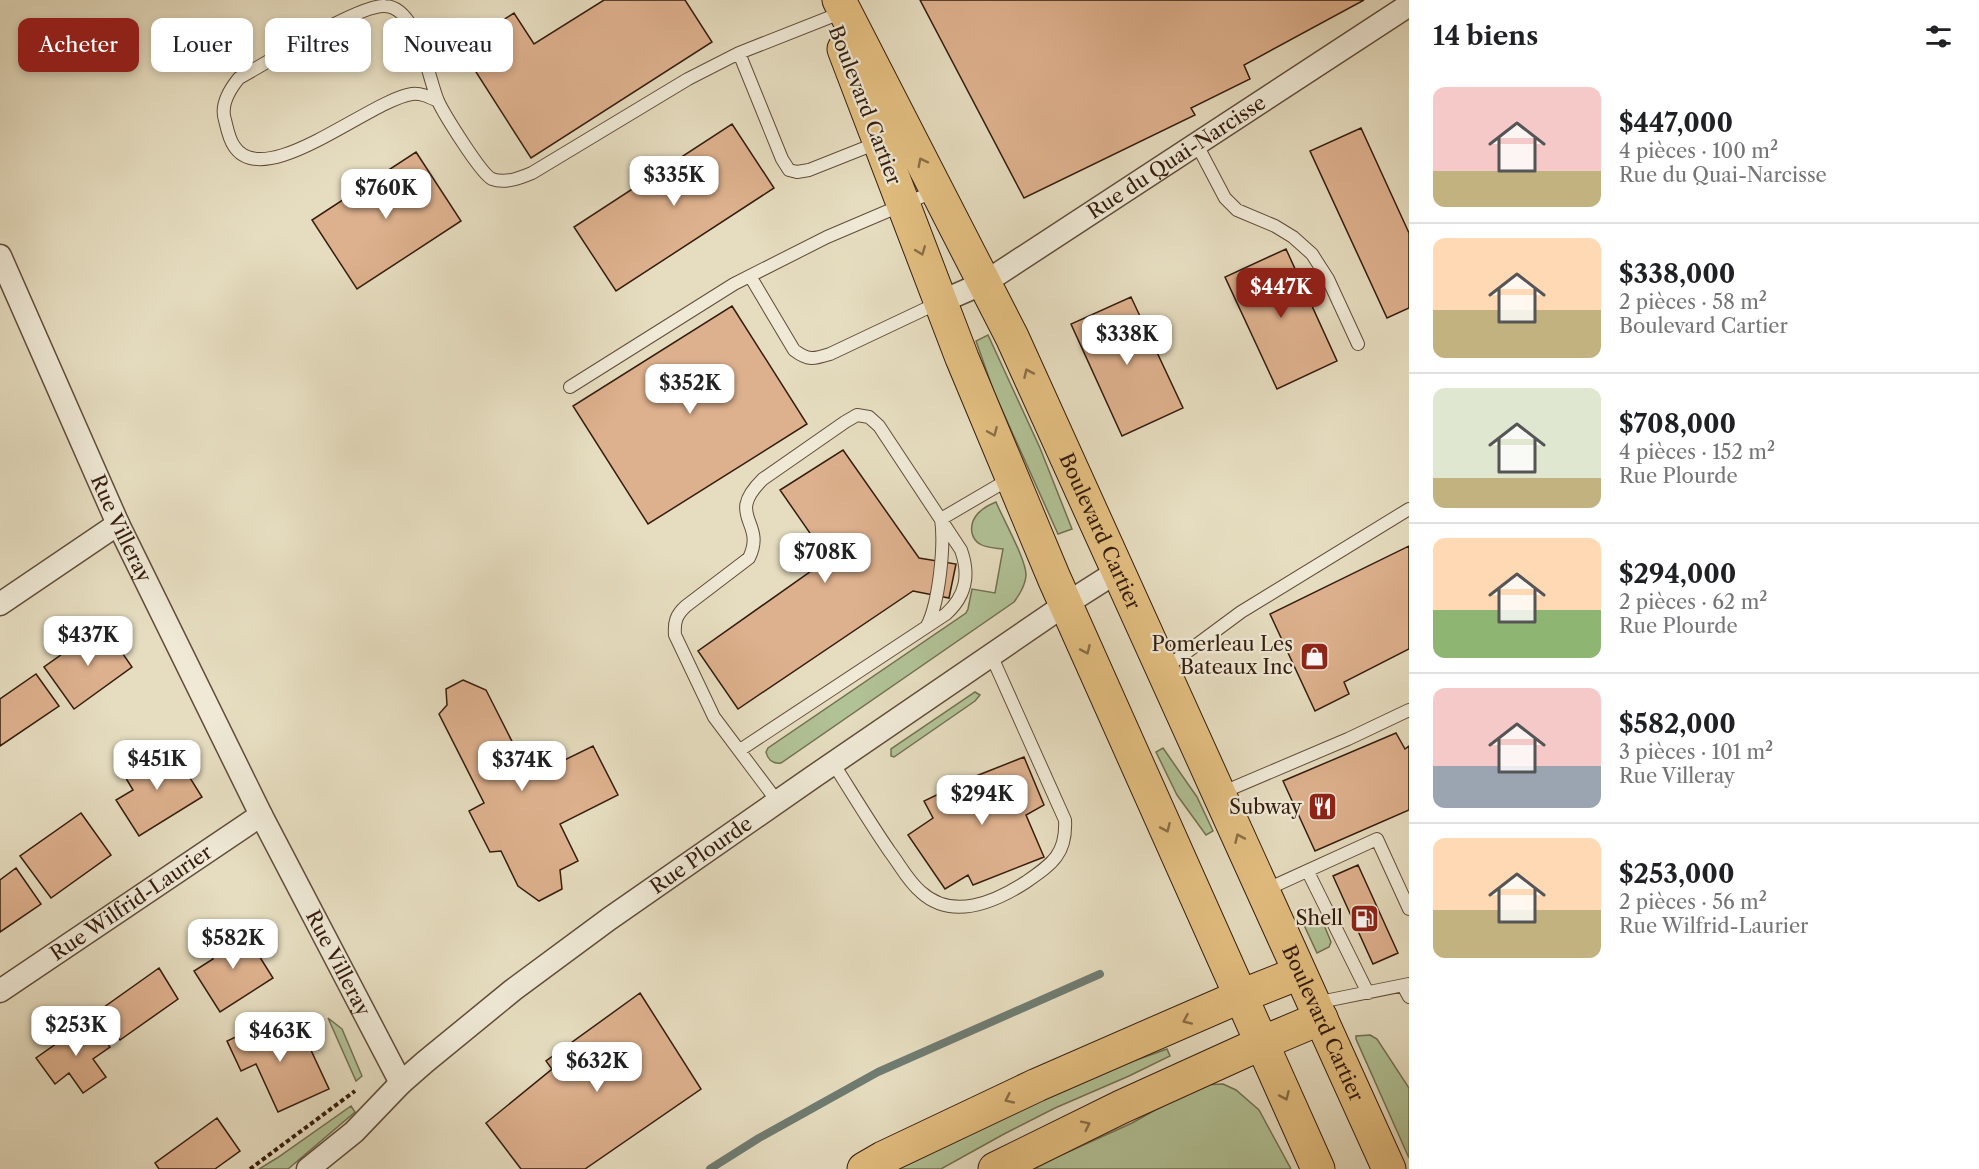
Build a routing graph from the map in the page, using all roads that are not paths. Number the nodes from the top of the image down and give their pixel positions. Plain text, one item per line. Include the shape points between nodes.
1 (1409, 5) edge
2 (835, 7) edge
3 (739, 52) junction
4 (438, 101) junction
5 (892, 136) junction
6 (1196, 143) junction
7 (937, 190) junction
8 (903, 204) junction
9 (0, 256) edge
10 (750, 276) junction
11 (984, 283) junction
12 (940, 302) junction
13 (1358, 344) dead end
14 (570, 387) dead end
15 (1012, 477) junction
16 (1409, 509) edge
17 (941, 519) junction
18 (118, 524) junction
19 (1118, 571) junction
20 (0, 604) edge
21 (1066, 604) junction
22 (927, 627) junction
23 (990, 655) junction
24 (1163, 670) junction
25 (1409, 710) edge
26 (740, 750) junction
27 (833, 763) junction
28 (1219, 794) junction
29 (777, 801) junction
30 (261, 815) junction
31 (1308, 872) junction
32 (1263, 891) junction
33 (1409, 909) edge
34 (1299, 973) junction
35 (1407, 989) edge
36 (0, 991) edge
37 (1368, 993) junction
38 (1241, 996) junction
39 (1318, 1011) junction
40 (1262, 1043) junction
41 (401, 1083) junction
42 (308, 1169) edge
43 (864, 1169) edge
44 (995, 1169) edge
45 (1318, 1169) edge
46 (1389, 1169) edge

1 - 6 street, Rue du Quai-Narcisse
2 - 3 lane
2 - 5 main road, Boulevard Cartier
3 - 4 lane via 518,179 492,178 480,168
3 - 5 lane via 789,170 809,170
4 - 4 lane via 411,27 400,11 386,5 336,23 239,78 228,93 224,116 233,146 245,157 267,160 289,155 410,94
7 -> 5 main road, Boulevard Cartier
5 - 8 main road, Boulevard Cartier
6 - 11 street, Rue du Quai-Narcisse
6 - 13 lane via 1225,198 1237,210 1275,226 1312,254
7 - 8 lane
7 - 11 main road, Boulevard Cartier
8 - 10 lane
8 -> 12 main road, Boulevard Cartier
9 - 18 street, Rue Villeray
10 - 12 lane via 794,350 803,357 816,359
10 - 14 lane
11 - 12 street, Rue du Quai-Narcisse
19 -> 11 main road, Boulevard Cartier
12 -> 15 main road, Boulevard Cartier
15 - 17 lane
15 - 21 main road, Boulevard Cartier
16 - 24 lane via 1241,612
17 - 22 lane via 943,544 935,605
17 - 22 lane via 961,550 966,572 957,604
17 - 26 lane via 879,426 869,417 857,414 752,490 745,510 754,535 749,558 686,606 674,625 675,635 714,717
18 - 20 street
18 - 30 street, Rue Villeray
19 - 21 street, Rue Plourde
19 - 24 main road, Boulevard Cartier
21 - 23 street, Rue Plourde
21 -> 38 main road, Boulevard Cartier
22 - 26 lane
23 - 27 street, Rue Plourde
23 - 27 lane via 1065,820 1061,852 1050,866 990,902 954,907 930,899 908,878
24 - 28 main road, Boulevard Cartier
25 - 28 lane
26 - 29 lane
27 - 29 street, Rue Plourde
32 -> 28 main road, Boulevard Cartier
29 - 41 street, Rue Plourde via 513,990
30 - 36 street, Rue Wilfrid-Laurier
30 - 41 street, Rue Villeray
31 - 32 lane
31 - 33 lane via 1377,839
31 - 37 lane
32 - 34 main road, Boulevard Cartier
34 - 38 main road
34 - 39 main road, Boulevard Cartier
35 - 37 lane
37 - 39 lane
38 - 40 main road, Boulevard Cartier
38 -> 43 main road via 1037,1085
39 - 40 main road
39 - 46 main road, Boulevard Cartier
44 -> 40 main road
40 -> 45 main road, Boulevard Cartier
41 - 42 street, Rue Plourde via 354,1132

